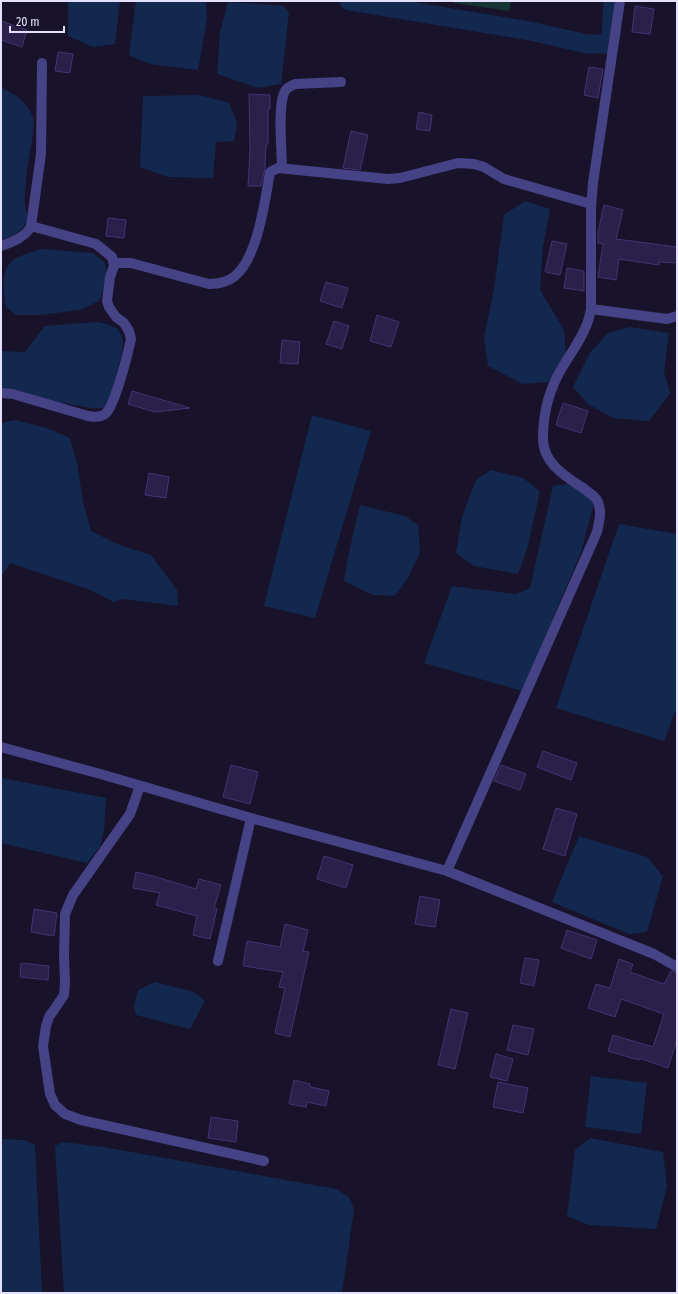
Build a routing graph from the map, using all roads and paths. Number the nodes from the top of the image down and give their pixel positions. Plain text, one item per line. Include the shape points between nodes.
1 (620, 1) edge
2 (42, 63) dead end
3 (341, 82) dead end
4 (282, 168) junction
5 (591, 204) junction
6 (31, 226) junction
7 (1, 246) edge
8 (114, 263) junction
9 (591, 309) junction
10 (677, 316) edge
11 (1, 393) edge
12 (1, 747) edge
13 (140, 786) junction
14 (251, 818) junction
15 (446, 872) junction
16 (218, 961) dead end
17 (677, 967) edge
18 (264, 1161) dead end

1 - 5 street
2 - 6 street via 41,154
3 - 4 street via 295,84 285,91 281,109
4 - 5 street via 388,179 458,163 474,164 504,179
4 - 8 street via 270,172 252,250 242,269 229,280 209,284 131,264
5 - 9 street
6 - 7 street via 23,236
6 - 8 street via 96,244 112,257
8 - 11 street via 107,301 116,317 124,323 131,339 110,409 104,415 88,416 13,394
9 - 10 street via 667,319
9 - 15 street via 587,324 550,394 543,439 545,453 552,465 598,500 601,518
12 - 13 street
13 - 14 street
13 - 18 street via 130,814 73,895 65,914 64,995 49,1017 43,1046 50,1094 55,1105 64,1114 81,1120
14 - 15 street
14 - 16 street
15 - 17 street via 654,954

